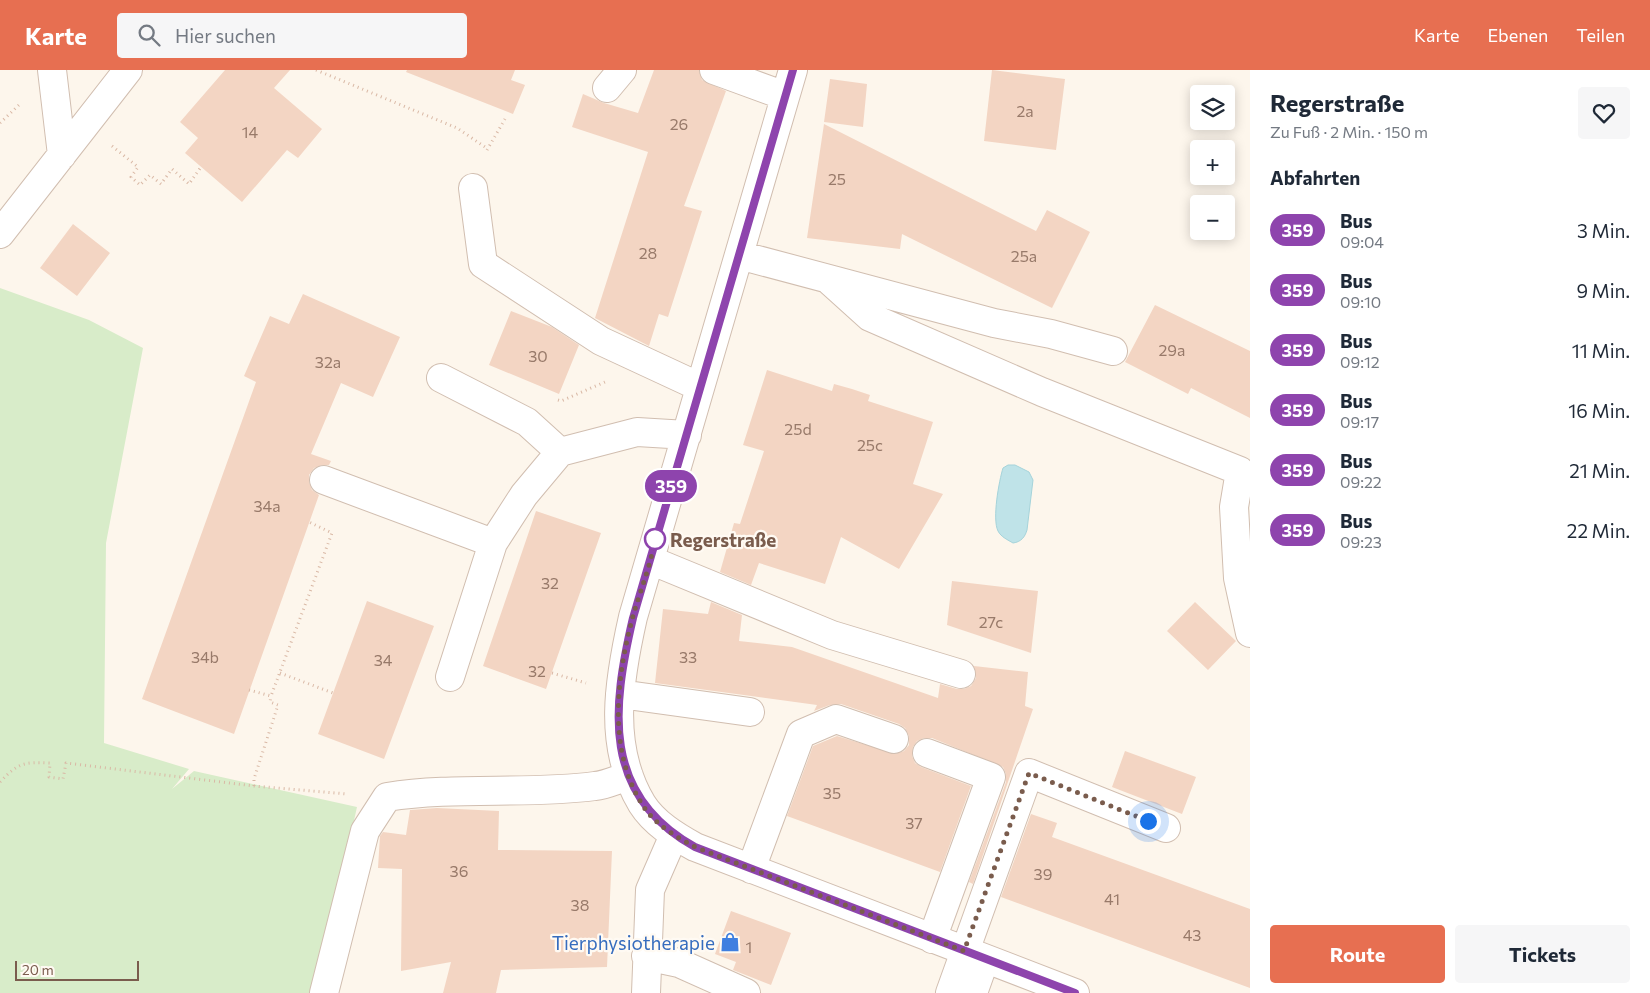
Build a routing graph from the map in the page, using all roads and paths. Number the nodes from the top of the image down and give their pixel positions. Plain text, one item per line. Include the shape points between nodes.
1 (52, 70) edge
2 (128, 70) edge
3 (316, 70) edge
4 (714, 70) edge
5 (793, 70) edge
6 (785, 96) junction
7 (505, 119) dead end
8 (62, 155) junction
9 (127, 158) dead end
10 (201, 167) dead end
11 (473, 188) dead end
12 (0, 234) edge
13 (739, 255) junction
14 (829, 280) junction
15 (1113, 351) dead end
16 (649, 363) junction
17 (441, 378) dead end
18 (700, 387) junction
19 (554, 398) dead end
20 (686, 435) junction
21 (560, 452) junction
22 (324, 480) dead end
23 (309, 522) dead end
24 (493, 544) junction
25 (650, 560) junction
26 (1250, 633) edge
27 (280, 673) junction
28 (961, 674) dead end
29 (450, 676) dead end
30 (249, 690) dead end
31 (333, 692) dead end
32 (620, 694) junction
33 (271, 696) junction
34 (750, 712) dead end
35 (894, 739) dead end
36 (927, 753) dead end
37 (628, 776) junction
38 (0, 782) edge
39 (254, 786) junction
40 (388, 797) junction
41 (1166, 828) dead end
42 (674, 836) junction
43 (751, 869) junction
44 (932, 939) junction
45 (974, 955) junction
46 (646, 956) junction
47 (324, 993) edge
48 (646, 993) edge
49 (746, 993) edge
50 (950, 993) edge
51 (972, 993) edge
52 (1075, 993) edge

1 - 8 street
2 - 8 street
3 - 7 path via 457,128 488,148
4 - 6 street
5 - 6 street
6 - 13 street
8 - 12 street
9 - 10 path via 138,168 131,177 140,185 150,175 160,184 172,169 189,184
11 - 16 street via 483,264 601,341
13 - 14 street
13 - 18 street
14 - 15 street
14 - 26 street via 870,317 1042,392 1240,471 1234,507 1236,552
16 - 18 street
16 - 19 path via 561,402
17 - 21 street via 527,422
18 - 20 street
20 - 21 street via 637,432
20 - 25 street
21 - 24 street via 524,495
22 - 24 street
23 - 27 path via 332,533
24 - 29 street
25 - 28 street via 832,635
25 - 32 street via 624,656
27 - 31 path
27 - 33 path
30 - 33 path
32 - 34 street
32 - 37 street via 618,722
33 - 39 path via 270,702 278,705
35 - 43 street via 836,719 801,734
36 - 44 street via 991,777
37 - 40 street via 597,786 424,791
37 - 42 street via 642,805
38 - 39 path via 26,762 50,763 49,777 63,779 66,763
39 - 40 path
40 - 47 street via 365,831
41 - 45 street via 1029,773
42 - 43 street
42 - 46 street via 650,890
43 - 44 street
44 - 45 street
45 - 50 street
45 - 51 street
45 - 52 street
46 - 48 street
46 - 49 street via 679,963

